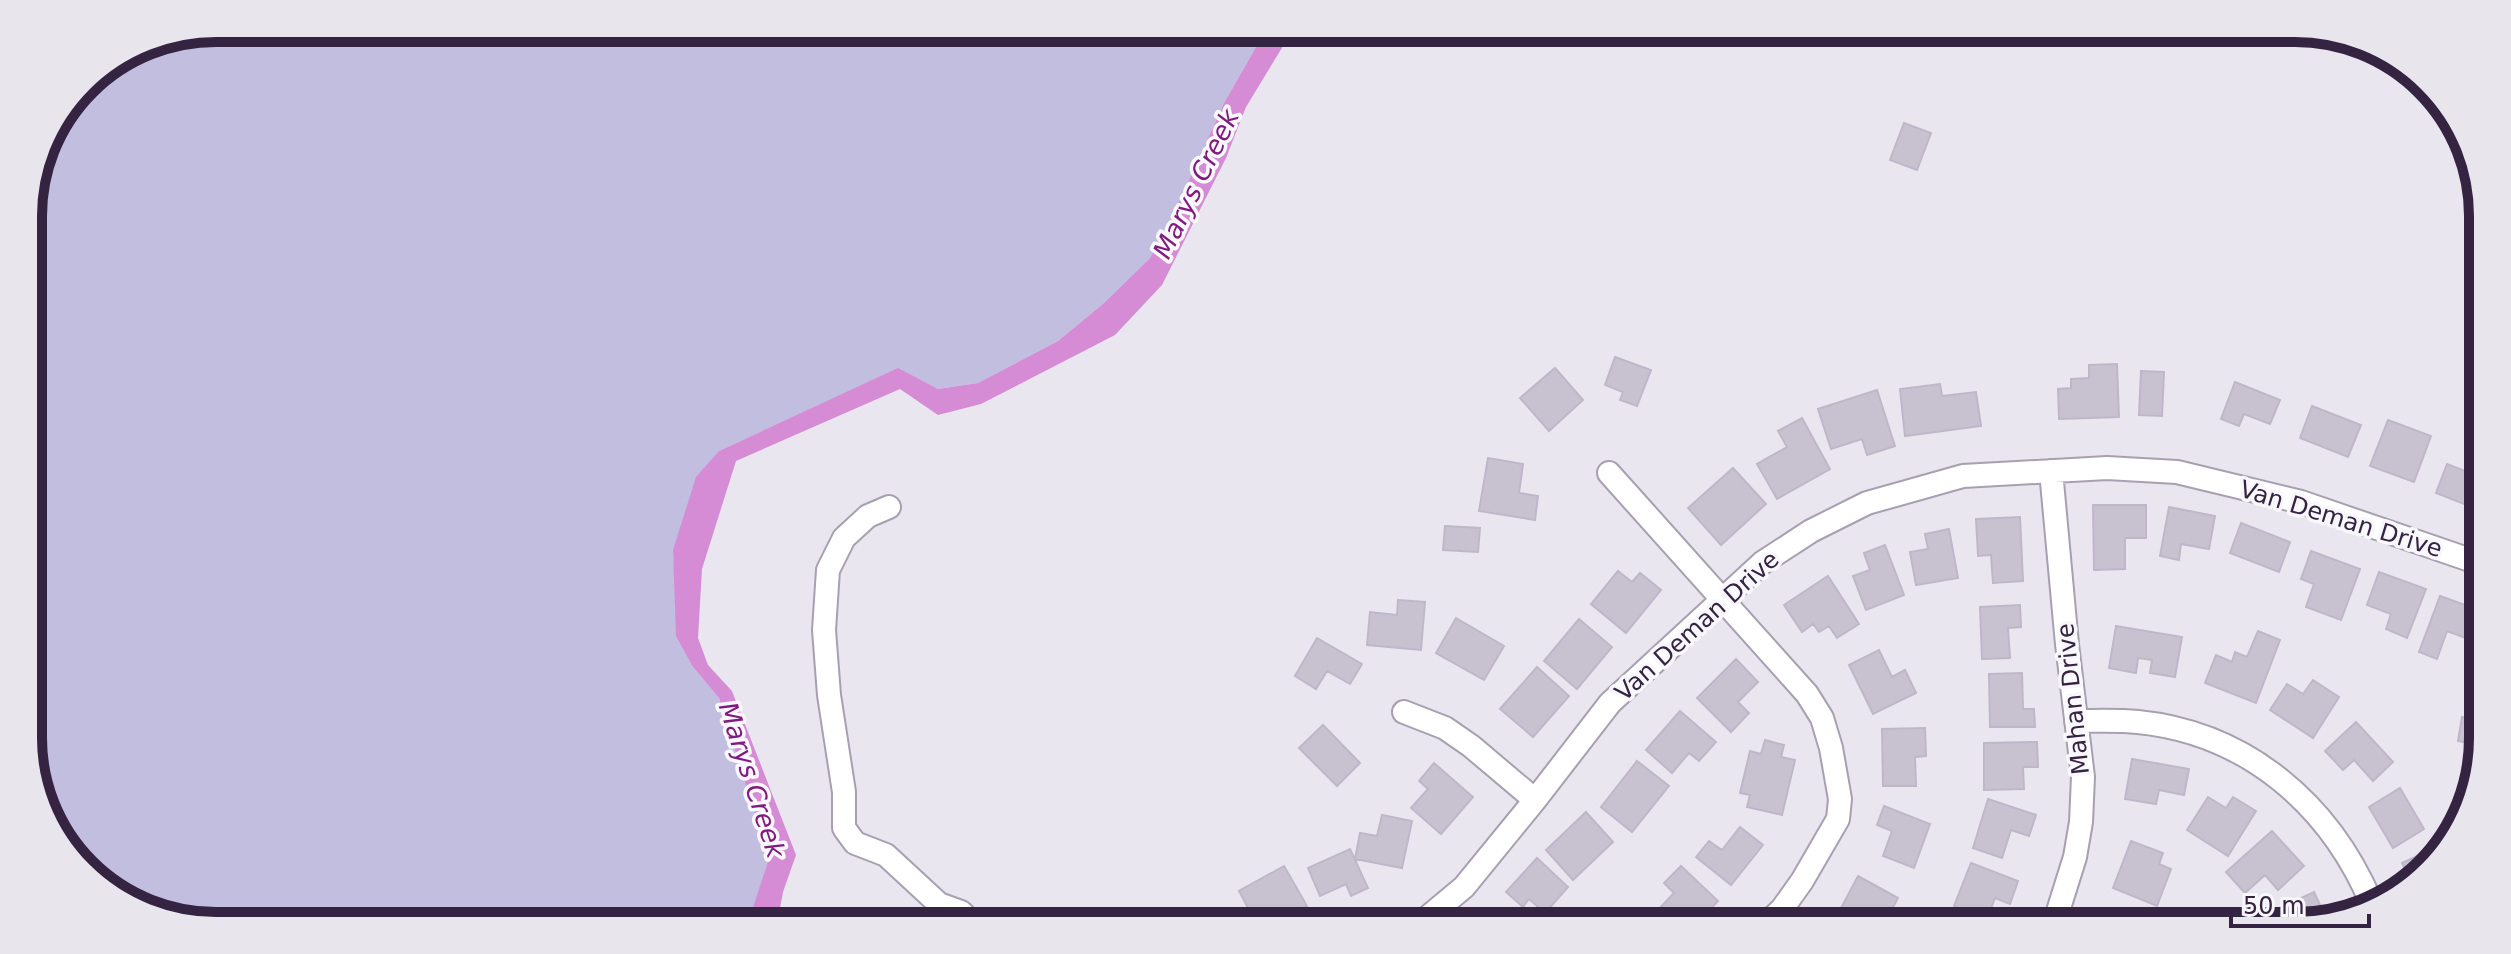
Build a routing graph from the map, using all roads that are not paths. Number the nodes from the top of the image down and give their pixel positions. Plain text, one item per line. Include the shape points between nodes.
1 (2051, 471) junction
2 (1609, 473) dead end
3 (889, 507) dead end
4 (2469, 560) edge
5 (1723, 597) junction
6 (1404, 712) dead end
7 (2076, 721) junction
8 (1535, 800) junction
9 (2368, 896) edge
10 (961, 912) edge
11 (1434, 912) edge
12 (1779, 912) edge
13 (2058, 912) edge

1 - 4 street, Van Deman Drive via 2177,472 2301,502
1 - 5 street, Van Deman Drive via 1963,476 1867,503 1774,555
1 - 7 street, Mahan Drive
2 - 5 street
3 - 10 street via 868,516 844,538 828,570 824,630 844,828 855,843 886,855 939,904
5 - 8 street, Van Deman Drive via 1610,703
5 - 12 street via 1807,694 1831,748 1838,819
6 - 8 street via 1445,728
7 - 9 street via 2139,722 2219,741 2277,776 2309,805 2334,835
7 - 13 street, Mahan Drive via 2083,777 2081,822
8 - 11 street, Van Deman Drive via 1464,887

